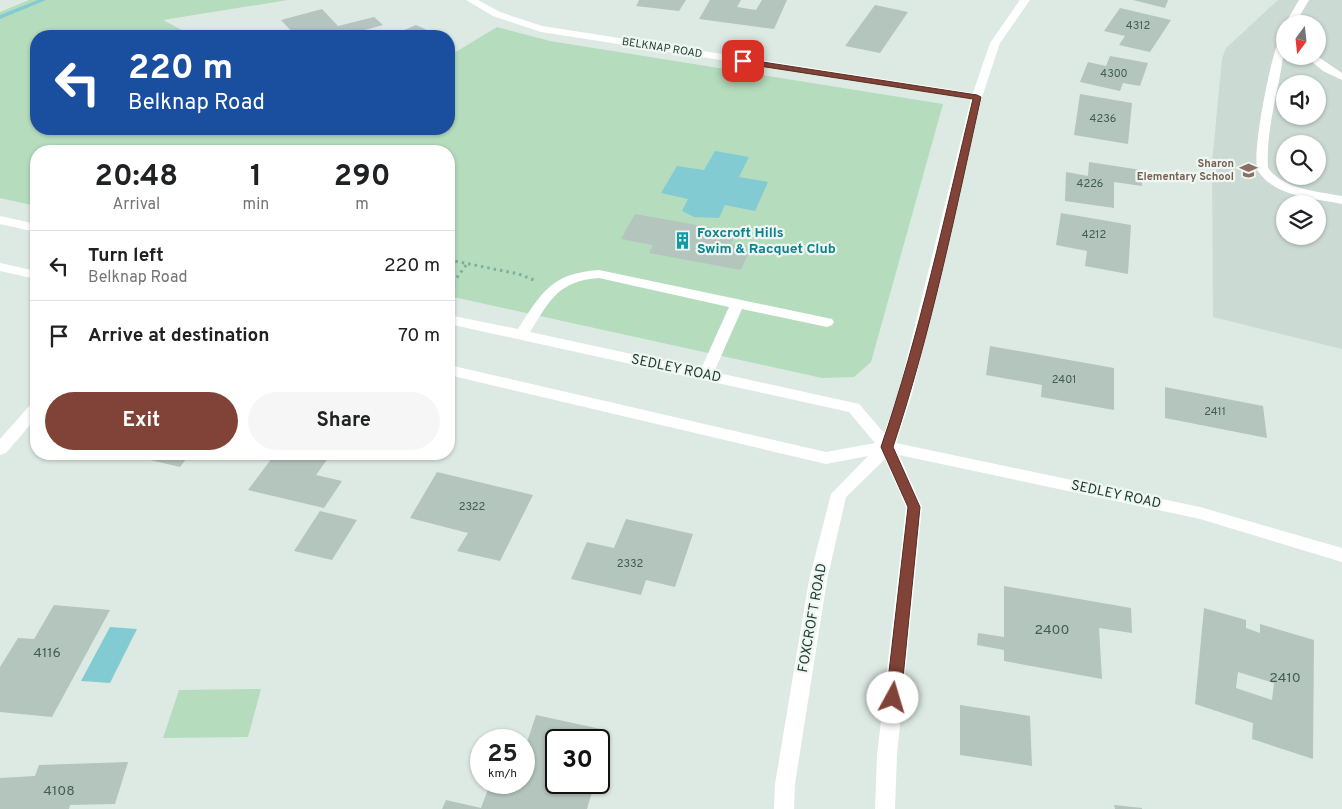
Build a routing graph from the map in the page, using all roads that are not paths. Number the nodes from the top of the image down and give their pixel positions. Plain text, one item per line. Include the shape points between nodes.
1 (471, 0) edge
2 (1025, 0) edge
3 (1304, 0) edge
4 (1296, 15) edge
5 (1276, 65) edge
6 (1322, 65) edge
7 (1342, 77) edge
8 (977, 97) junction
9 (1342, 200) edge
10 (0, 220) edge
11 (30, 227) edge
12 (0, 266) edge
13 (30, 274) edge
14 (737, 304) junction
15 (455, 320) edge
16 (827, 322) dead end
17 (522, 335) junction
18 (455, 371) edge
19 (706, 375) junction
20 (30, 415) edge
21 (887, 447) junction
22 (0, 449) edge
23 (1342, 555) edge
24 (784, 809) edge
25 (885, 809) edge

1 - 8 street, BELKNAP ROAD via 513,21 541,29
2 - 8 street, FOXCROFT ROAD via 995,43
3 - 4 street
5 - 9 street via 1262,168 1271,179 1284,185
6 - 7 street
8 - 21 street, FOXCROFT ROAD via 905,394
10 - 11 street
12 - 13 street
14 - 16 street
14 - 17 street via 599,274 579,274 561,282 547,295
14 - 19 street
15 - 17 street, SEDLEY ROAD
17 - 19 street, SEDLEY ROAD
18 - 21 street, SEDLEY ROAD via 826,458
19 - 21 street, SEDLEY ROAD via 854,408
20 - 22 street
21 - 23 street, SEDLEY ROAD via 1200,513
21 - 24 street, FOXCROFT ROAD via 840,494 818,580 785,784
21 - 25 street via 914,507 887,755

